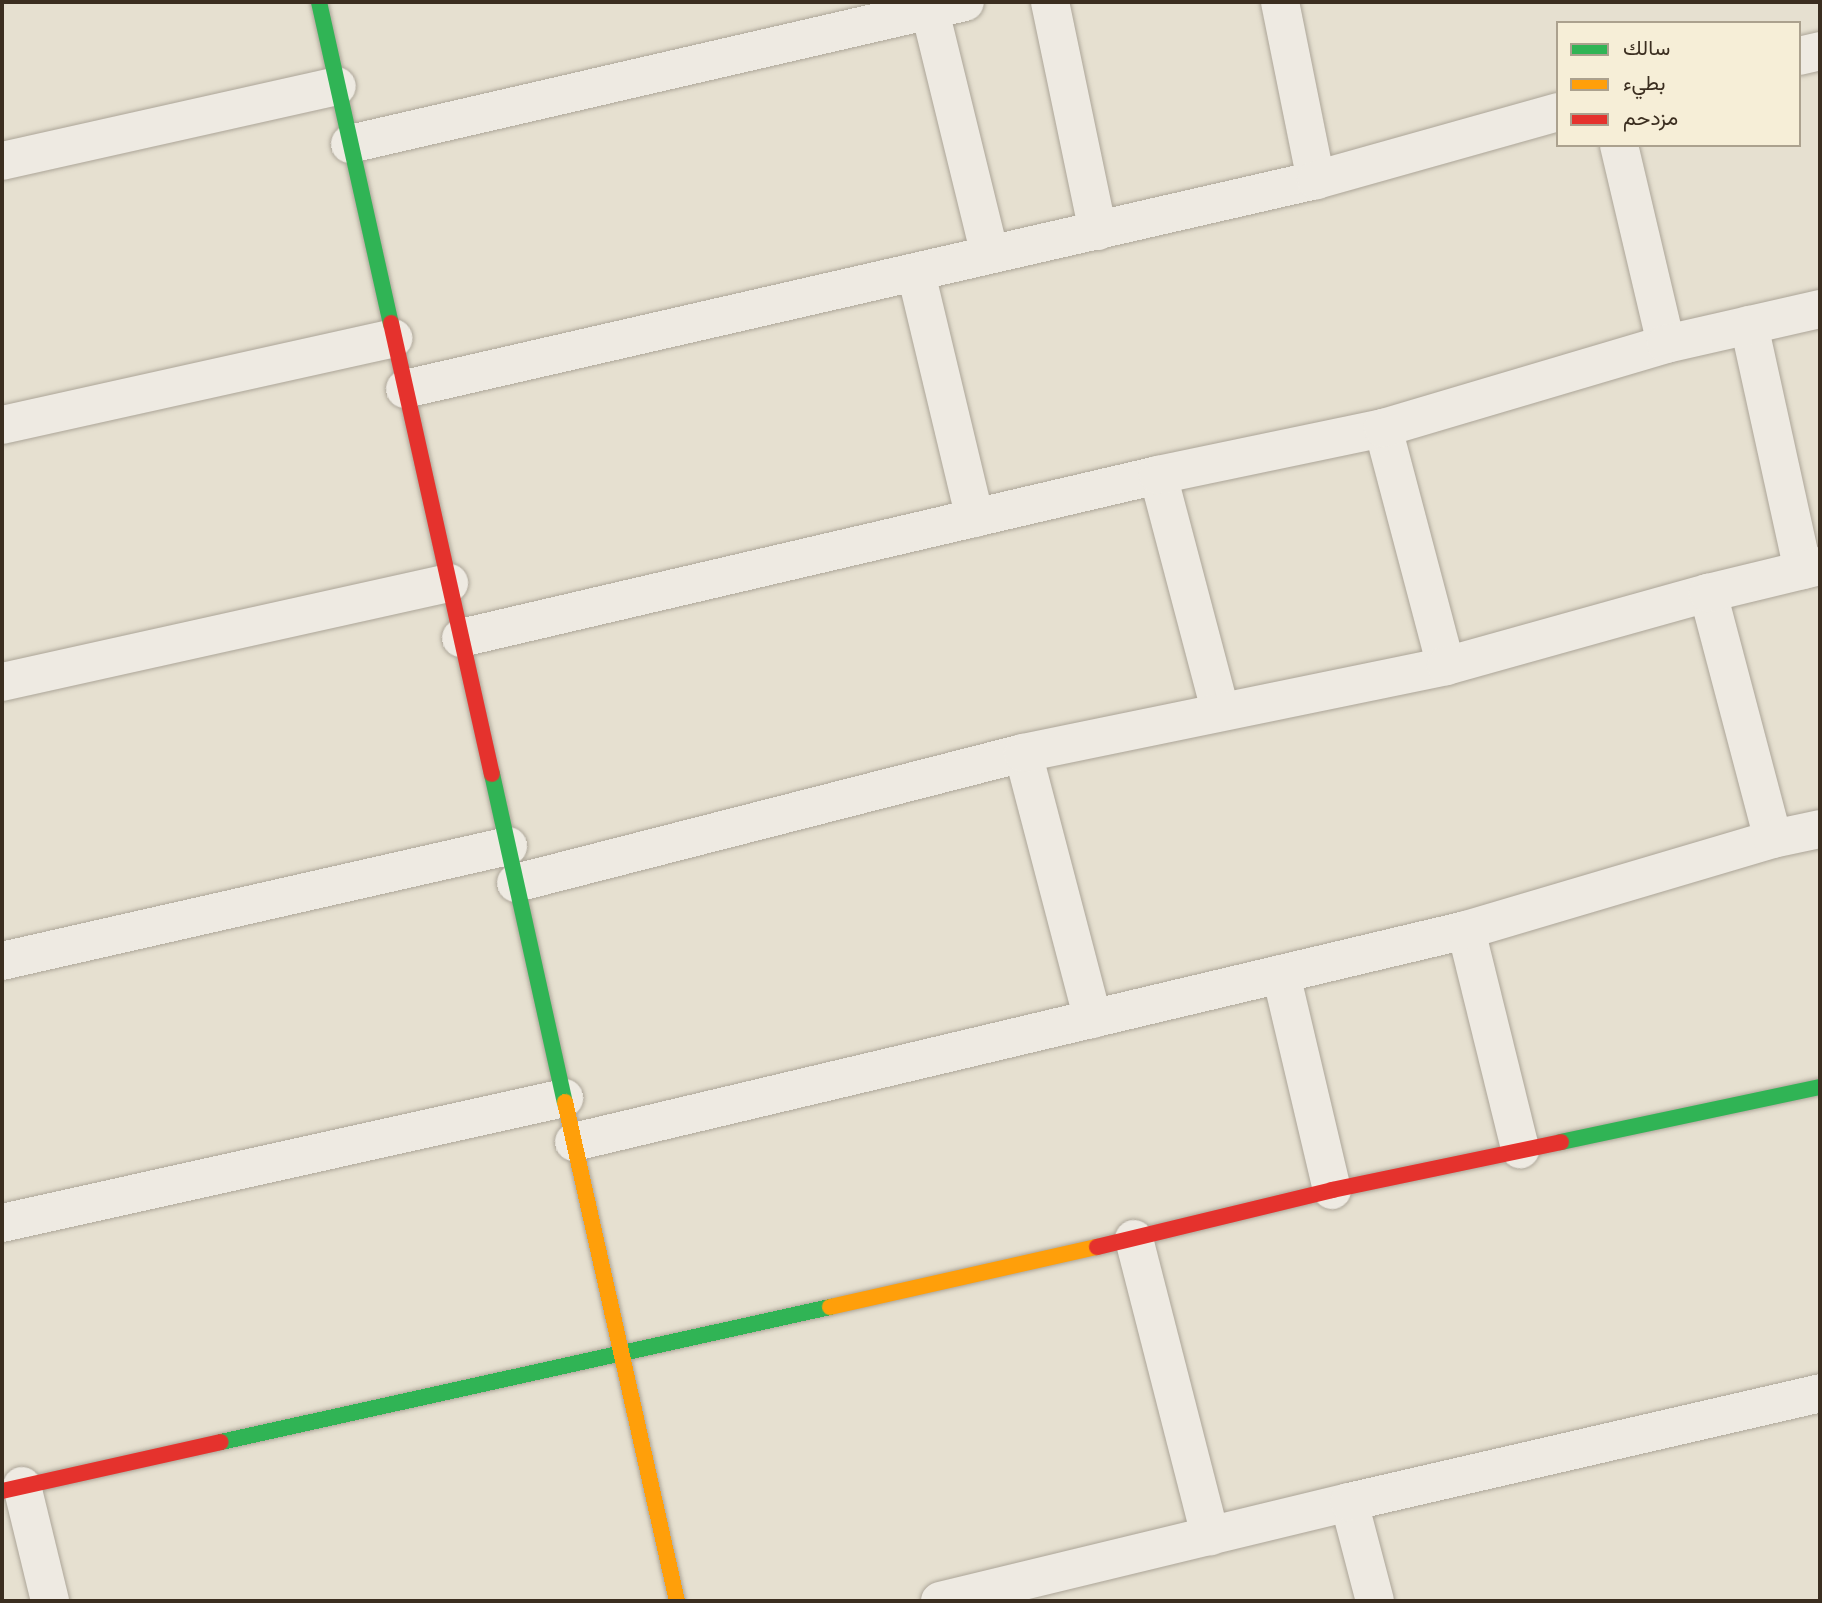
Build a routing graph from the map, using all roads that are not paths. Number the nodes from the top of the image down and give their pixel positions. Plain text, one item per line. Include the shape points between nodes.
1 (319, 2) edge
2 (1050, 2) edge
3 (1280, 2) edge
4 (948, 6) edge
5 (861, 13) edge
6 (1820, 51) edge
7 (1801, 56) edge
8 (337, 86) junction
9 (1556, 113) edge
10 (350, 144) junction
11 (1619, 147) edge
12 (2, 160) edge
13 (1316, 180) junction
14 (1098, 230) junction
15 (989, 252) junction
16 (916, 273) junction
17 (1820, 309) edge
18 (1749, 325) junction
19 (393, 338) junction
20 (1666, 344) junction
21 (405, 389) junction
22 (2, 425) edge
23 (1383, 428) junction
24 (1158, 475) junction
25 (975, 518) junction
26 (1812, 568) edge
27 (449, 583) junction
28 (1708, 593) junction
29 (461, 638) junction
30 (1446, 666) junction
31 (2, 682) edge
32 (1220, 710) junction
33 (1023, 753) junction
34 (1820, 829) edge
35 (1773, 839) junction
36 (508, 846) junction
37 (516, 883) junction
38 (1466, 930) junction
39 (2, 961) edge
40 (1281, 974) junction
41 (1093, 1019) junction
42 (1820, 1087) edge
43 (564, 1098) junction
44 (574, 1142) junction
45 (1521, 1149) junction
46 (1332, 1190) junction
47 (2, 1223) edge
48 (1134, 1239) junction
49 (621, 1354) junction
50 (1820, 1393) edge
51 (12, 1489) edge
52 (1349, 1502) junction
53 (1210, 1536) junction
54 (50, 1601) edge
55 (677, 1601) edge
56 (940, 1601) edge
57 (1375, 1601) edge

1 - 8 street
2 - 14 street
3 - 13 street
4 - 5 street
4 - 15 street
5 - 10 street
6 - 7 street
8 - 10 street
8 - 12 street
9 - 13 street
10 - 19 street
11 - 20 street
13 - 14 street
14 - 15 street
15 - 16 street
16 - 21 street
16 - 25 street
17 - 18 street
18 - 20 street
18 - 26 street
19 - 21 street
19 - 22 street
20 - 23 street
21 - 27 street
23 - 24 street
23 - 30 street
24 - 25 street
24 - 32 street
25 - 29 street
26 - 28 street
27 - 29 street
27 - 31 street
28 - 30 street
28 - 35 street
29 - 36 street
30 - 32 street
32 - 33 street
33 - 37 street
33 - 41 street
34 - 35 street
35 - 38 street
36 - 37 street
36 - 39 street
37 - 43 street
38 - 40 street
38 - 45 street
40 - 41 street
40 - 46 street
41 - 44 street
42 - 45 street
43 - 44 street
43 - 47 street
44 - 49 street
45 - 46 street
46 - 48 street
48 - 49 street
48 - 53 street
49 - 51 street
49 - 55 street
50 - 52 street
51 - 54 street
52 - 53 street
52 - 57 street
53 - 56 street

